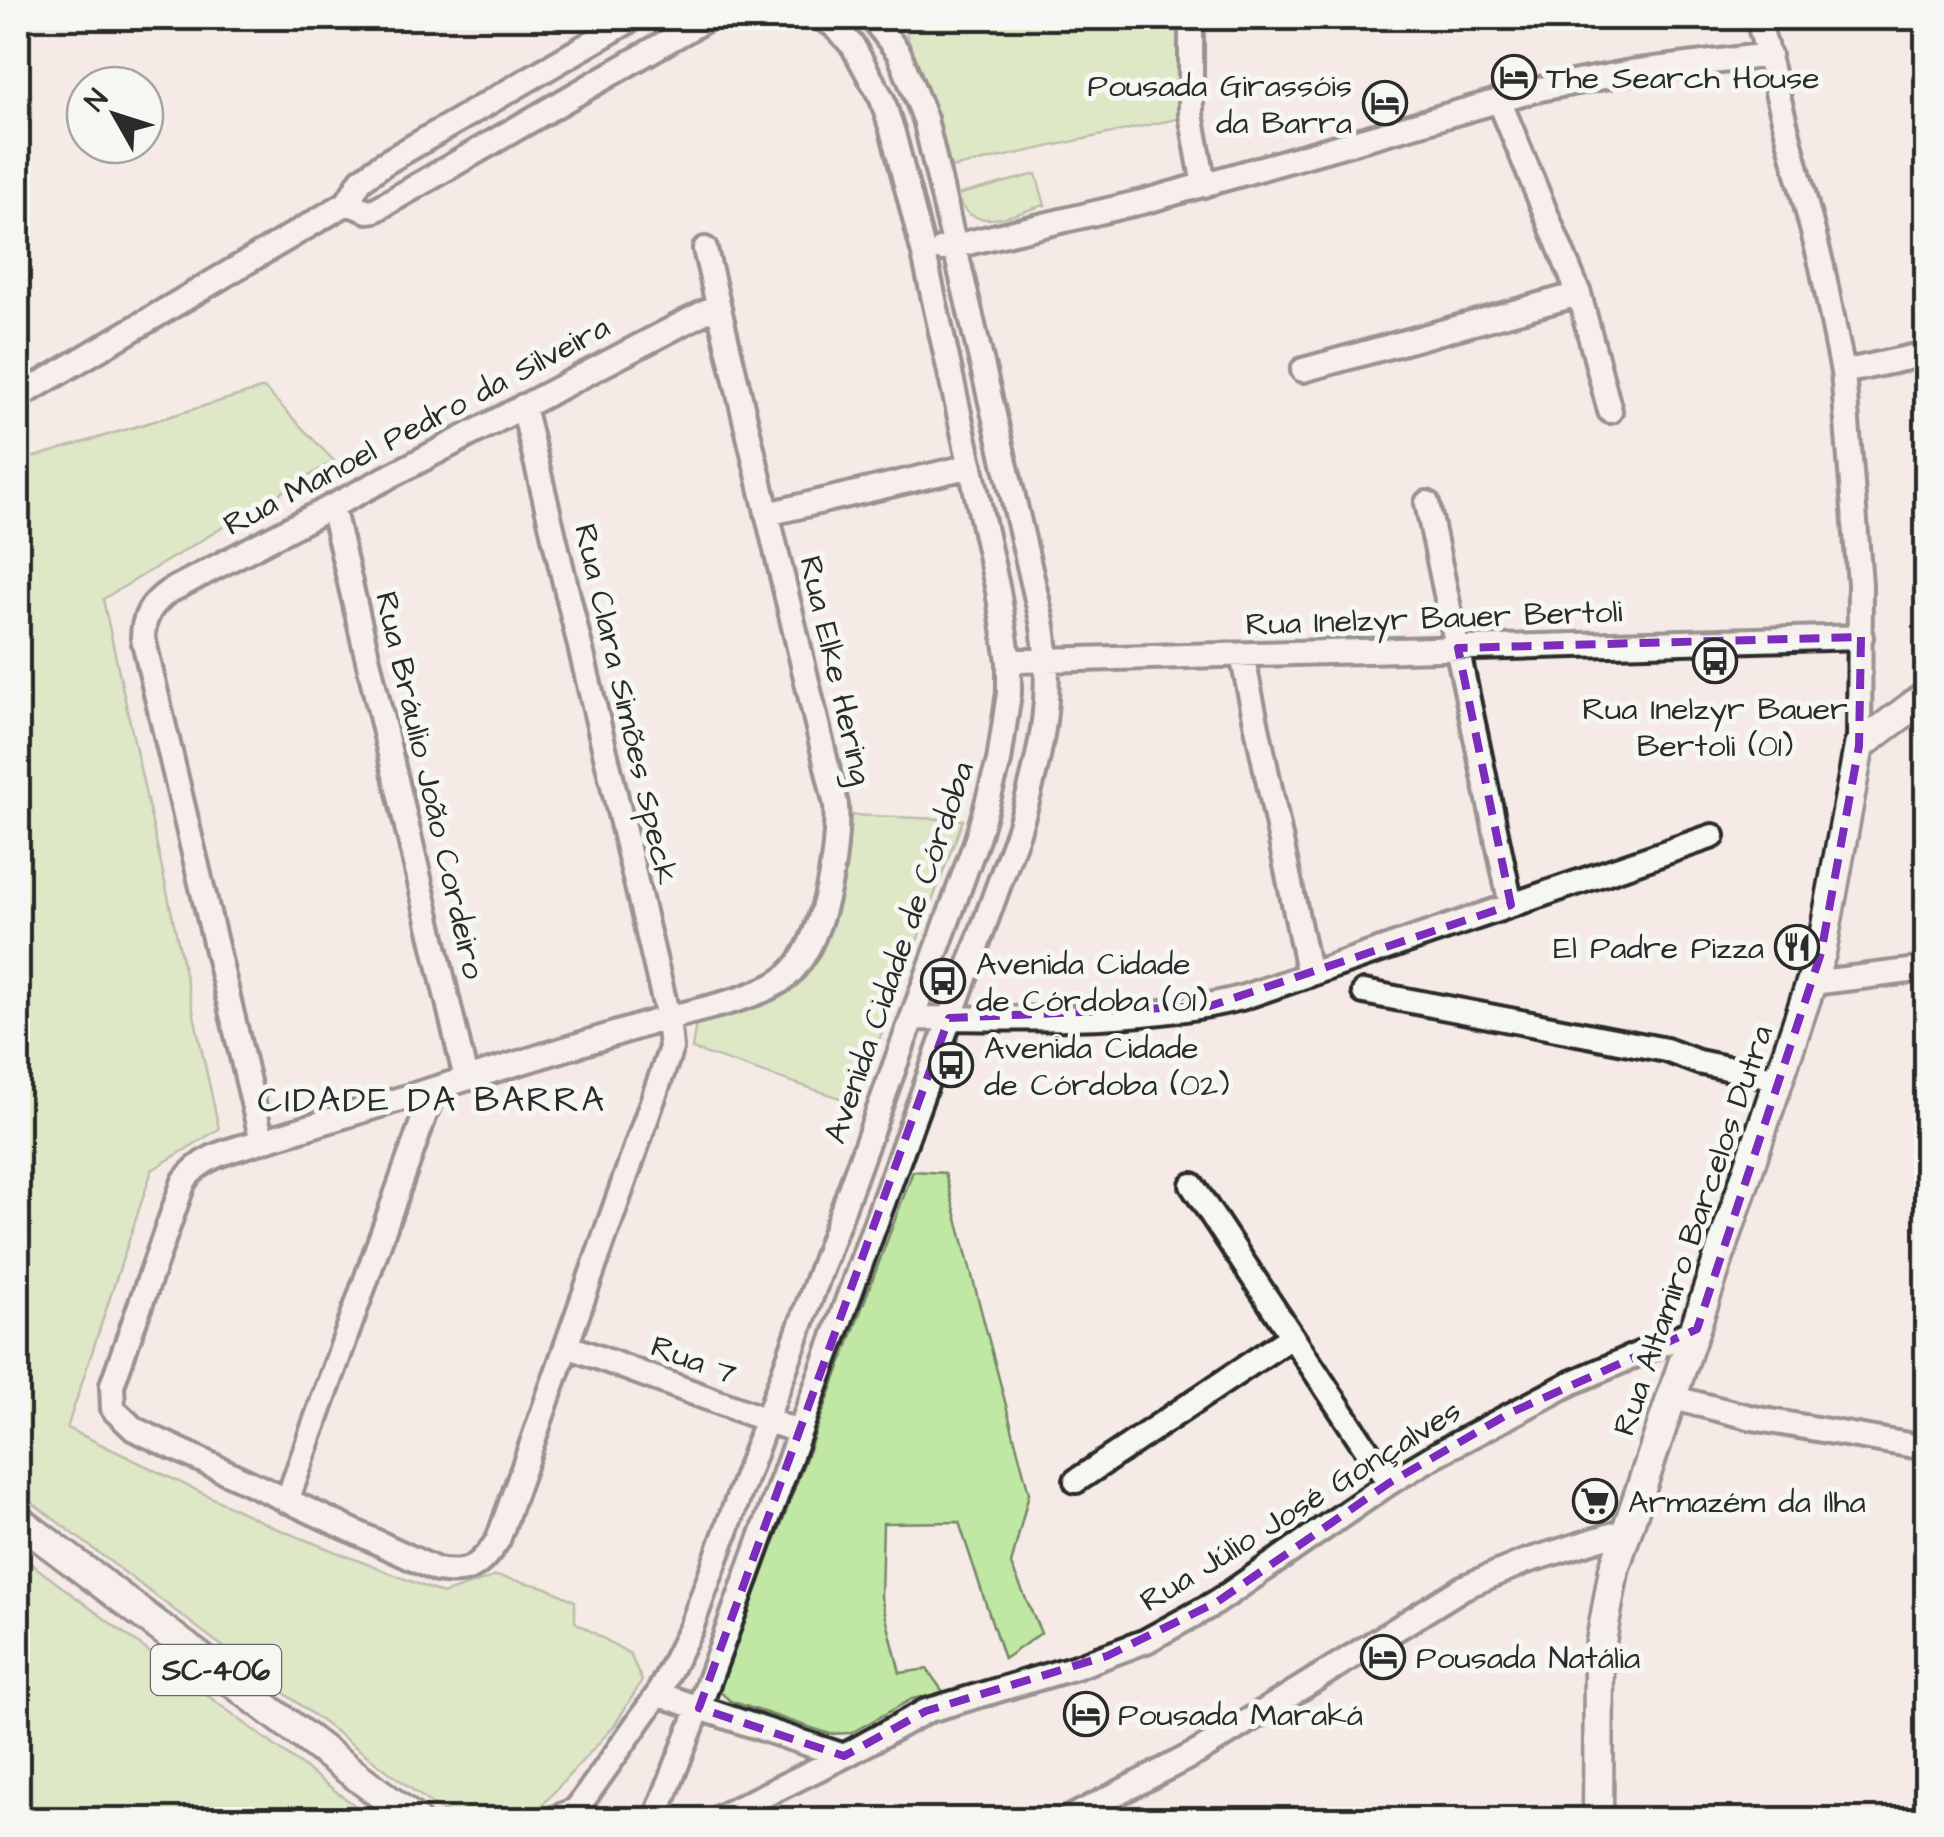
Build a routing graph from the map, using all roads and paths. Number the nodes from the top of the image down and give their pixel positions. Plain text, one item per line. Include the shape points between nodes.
1 (634, 18) edge
2 (708, 18) edge
3 (872, 18) edge
4 (1190, 18) edge
5 (1758, 18) edge
6 (830, 20) edge
7 (1769, 55) junction
8 (525, 81) junction
9 (1499, 100) junction
10 (543, 111) junction
11 (1204, 185) junction
12 (347, 204) junction
13 (957, 246) junction
14 (704, 250) dead end
15 (924, 254) junction
16 (1579, 294) junction
17 (718, 305) junction
18 (1926, 354) edge
19 (1303, 370) dead end
20 (1844, 372) junction
21 (18, 397) edge
22 (523, 406) junction
23 (1610, 411) dead end
24 (971, 466) junction
25 (1427, 503) dead end
26 (332, 506) junction
27 (767, 514) junction
28 (1861, 636) junction
29 (1458, 648) junction
30 (1242, 654) junction
31 (1049, 660) junction
32 (1009, 662) junction
33 (1926, 696) edge
34 (1859, 746) junction
35 (1714, 836) dead end
36 (1511, 905) junction
37 (1926, 969) edge
38 (1308, 975) junction
39 (1812, 983) junction
40 (1364, 992) dead end
41 (668, 1018) junction
42 (912, 1018) junction
43 (950, 1018) junction
44 (466, 1079) junction
45 (1780, 1079) junction
46 (434, 1089) junction
47 (262, 1141) junction
48 (1192, 1185) dead end
49 (1697, 1329) junction
50 (1292, 1336) junction
51 (567, 1346) junction
52 (1674, 1398) junction
53 (767, 1420) junction
54 (799, 1432) junction
55 (1926, 1448) edge
56 (1076, 1481) dead end
57 (1388, 1483) junction
58 (288, 1500) junction
59 (18, 1520) edge
60 (1627, 1530) junction
61 (658, 1694) junction
62 (699, 1708) junction
63 (844, 1756) junction
64 (566, 1818) edge
65 (415, 1820) edge
66 (654, 1820) edge
67 (714, 1820) edge
68 (1066, 1820) edge
69 (1598, 1820) edge

1 - 8 street
2 - 10 street
3 - 13 street, Avenida Cidade de Córdoba via 914,87
4 - 11 street via 1191,114
5 - 7 street
6 - 15 street, Avenida Cidade de Córdoba via 882,99
7 - 9 street via 1578,80
7 - 20 street
8 - 10 street
8 - 12 street via 383,164 361,180
9 - 11 street
9 - 16 street
10 - 12 street via 375,210
11 - 13 street
12 - 21 street
13 - 15 street
13 - 31 street, Avenida Cidade de Córdoba
14 - 17 street, Rua Elke Hering
15 - 24 street, Avenida Cidade de Córdoba
16 - 19 street
16 - 23 street
17 - 22 street, Rua Manoel Pedro da Silveira
17 - 27 street, Rua Elke Hering
18 - 20 street
20 - 28 street
22 - 26 street, Rua Manoel Pedro da Silveira
22 - 41 street, Rua Clara Simões Speck
24 - 27 street
24 - 32 street, Avenida Cidade de Córdoba
25 - 29 street
26 - 44 street, Rua Bráulio João Cordeiro
26 - 47 street, Rua Manoel Pedro da Silveira via 168,592 143,623
27 - 41 street, Rua Elke Hering via 831,779 835,860 813,933 790,974 766,990
28 - 29 street, Rua Inelzyr Bauer Bertoli
28 - 34 street
29 - 30 street, Rua Inelzyr Bauer Bertoli
29 - 36 street
30 - 31 street, Rua Inelzyr Bauer Bertoli
30 - 38 street
31 - 32 street, Rua Inelzyr Bauer Bertoli
31 - 43 street, Avenida Cidade de Córdoba via 1031,790
32 - 42 street, Avenida Cidade de Córdoba via 1006,724 990,800
33 - 34 main road
34 - 39 main road, Rua Altamiro Barcelos Dutra
35 - 36 street
36 - 38 street
37 - 39 street
38 - 43 street via 1178,1011
39 - 45 main road, Rua Altamiro Barcelos Dutra
40 - 45 street via 1666,1050
41 - 44 street, Rua Elke Hering
41 - 51 street, Rua Clara Simões Speck via 667,1062
42 - 43 street
42 - 53 street, Avenida Cidade de Córdoba
43 - 54 street, Avenida Cidade de Córdoba
44 - 46 street, Rua Elke Hering
45 - 49 main road, Rua Altamiro Barcelos Dutra
46 - 47 street, Rua Elke Hering
46 - 58 street
47 - 58 street, Rua Elke Hering via 192,1169 112,1385 113,1408 134,1429
48 - 50 street
49 - 52 main road, Rua Altamiro Barcelos Dutra
49 - 57 street, Rua Júlio José Gonçalves via 1571,1382
50 - 56 street
50 - 57 street
51 - 53 street, Rua 7
51 - 58 street, Rua Clara Simões Speck via 498,1540 474,1568 437,1570
52 - 55 street
52 - 60 main road, Rua Altamiro Barcelos Dutra
53 - 54 street, Rua 7
53 - 61 street, Avenida Cidade de Córdoba via 692,1628
54 - 62 street, Avenida Cidade de Córdoba
57 - 63 street, Rua Júlio José Gonçalves via 1188,1620 1107,1656 926,1711
59 - 65 main road, SC-406
60 - 68 street via 1464,1588 1198,1752
60 - 69 main road, Rua Altamiro Barcelos Dutra via 1602,1626
61 - 62 street
61 - 64 street, Avenida Cidade de Córdoba
62 - 63 street
62 - 66 street, Avenida Cidade de Córdoba
63 - 67 street, Rua Júlio José Gonçalves

